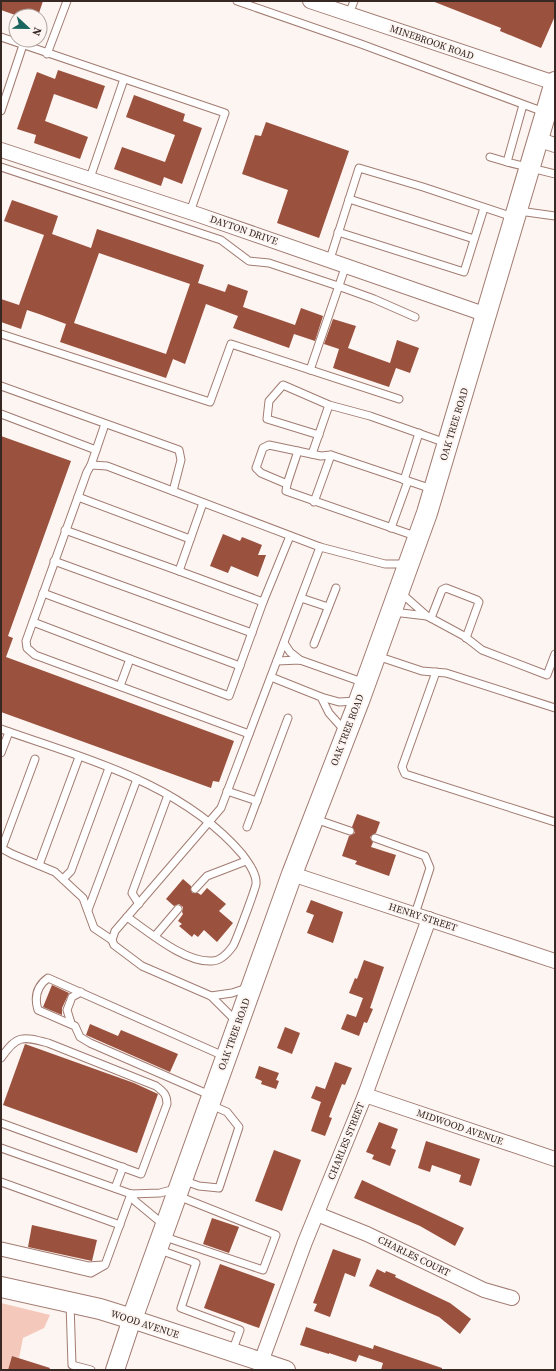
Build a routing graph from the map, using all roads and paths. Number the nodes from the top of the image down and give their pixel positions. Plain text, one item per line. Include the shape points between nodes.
1 (66, 1) edge
2 (237, 1) edge
3 (310, 1) edge
4 (351, 8) edge
5 (21, 48) edge
6 (30, 48) edge
7 (47, 54) junction
8 (124, 79) junction
9 (552, 94) edge
10 (523, 105) junction
11 (1, 111) edge
12 (546, 142) edge
13 (1, 150) edge
14 (490, 157) dead end
15 (507, 162) junction
16 (1, 167) edge
17 (529, 168) junction
18 (555, 174) edge
19 (90, 178) junction
20 (349, 199) junction
21 (484, 208) junction
22 (190, 212) junction
23 (516, 214) junction
24 (555, 216) edge
25 (338, 232) junction
26 (474, 239) junction
27 (330, 259) junction
28 (346, 265) junction
29 (338, 286) junction
30 (486, 315) junction
31 (414, 317) dead end
32 (1, 334) edge
33 (310, 370) junction
34 (1, 386) edge
35 (399, 399) dead end
36 (329, 405) junction
37 (1, 414) edge
38 (105, 424) junction
39 (419, 433) junction
40 (319, 435) junction
41 (448, 444) junction
42 (96, 450) junction
43 (298, 451) junction
44 (312, 454) junction
45 (331, 456) junction
46 (91, 465) junction
47 (406, 480) junction
48 (287, 484) junction
49 (434, 490) junction
50 (173, 491) junction
51 (78, 497) junction
52 (314, 502) junction
53 (203, 503) junction
54 (391, 528) junction
55 (65, 530) junction
56 (290, 536) junction
57 (418, 537) junction
58 (190, 539) junction
59 (320, 547) junction
60 (54, 561) junction
61 (408, 564) junction
62 (179, 571) junction
63 (336, 588) dead end
64 (399, 590) junction
65 (43, 593) junction
66 (301, 598) junction
67 (263, 602) junction
68 (328, 607) junction
69 (391, 612) junction
70 (429, 617) junction
71 (33, 622) junction
72 (252, 633) junction
73 (466, 638) junction
74 (284, 643) junction
75 (314, 644) dead end
76 (555, 654) edge
77 (375, 655) junction
78 (130, 659) junction
79 (300, 660) junction
80 (277, 661) junction
81 (240, 666) junction
82 (436, 672) junction
83 (271, 677) junction
84 (120, 686) junction
85 (362, 692) junction
86 (321, 697) junction
87 (555, 708) edge
88 (288, 718) dead end
89 (1, 729) edge
90 (9, 732) junction
91 (346, 733) junction
92 (250, 734) junction
93 (1, 753) edge
94 (79, 757) junction
95 (35, 759) dead end
96 (109, 768) junction
97 (137, 778) junction
98 (228, 791) junction
99 (168, 795) junction
100 (256, 802) junction
101 (313, 819) junction
102 (555, 822) edge
103 (209, 823) junction
104 (248, 826) dead end
105 (350, 831) dead end
106 (375, 838) dead end
107 (2, 848) edge
108 (246, 860) junction
109 (39, 865) junction
110 (292, 874) junction
111 (63, 879) junction
112 (194, 889) dead end
113 (140, 904) junction
114 (88, 910) junction
115 (178, 910) dead end
116 (415, 914) junction
117 (127, 918) junction
118 (429, 919) junction
119 (155, 936) junction
120 (112, 940) junction
121 (555, 961) edge
122 (251, 987) junction
123 (81, 992) junction
124 (211, 996) junction
125 (71, 1023) junction
126 (238, 1024) junction
127 (226, 1057) junction
128 (1, 1058) edge
129 (364, 1095) junction
130 (211, 1100) junction
131 (1, 1123) edge
132 (1, 1148) edge
133 (555, 1159) edge
134 (123, 1167) junction
135 (4, 1185) edge
136 (114, 1188) junction
137 (179, 1188) junction
138 (131, 1194) junction
139 (317, 1214) junction
140 (120, 1225) junction
141 (162, 1237) junction
142 (1, 1246) edge
143 (1, 1252) edge
144 (105, 1265) junction
145 (1, 1287) edge
146 (512, 1298) dead end
147 (70, 1302) junction
148 (132, 1319) junction
149 (232, 1352) junction
150 (261, 1362) junction
151 (71, 1368) edge
152 (91, 1370) edge
153 (116, 1370) edge
154 (286, 1370) edge

1 - 7 lane
2 - 10 lane
3 - 4 street, MINEBROOK ROAD
4 - 9 street, MINEBROOK ROAD
5 - 11 lane
6 - 7 lane
7 - 8 lane
8 - 19 lane
8 - 22 lane via 225,113
9 - 10 lane
9 - 12 main road, OAK TREE ROAD
10 - 15 lane
12 - 17 main road, OAK TREE ROAD
13 - 19 street, DAYTON DRIVE
14 - 15 lane
15 - 17 lane
16 - 29 lane via 221,240 249,261 269,263
17 - 18 lane
17 - 23 main road, OAK TREE ROAD
19 - 22 street, DAYTON DRIVE
20 - 21 lane via 359,168
20 - 25 lane
20 - 26 lane
21 - 23 lane
21 - 26 lane
22 - 27 street, DAYTON DRIVE
23 - 24 lane
23 - 30 main road, OAK TREE ROAD
25 - 26 lane via 464,272
25 - 27 lane
27 - 28 street, DAYTON DRIVE
28 - 29 lane
28 - 30 street, DAYTON DRIVE
29 - 31 lane
29 - 33 lane
30 - 41 main road, OAK TREE ROAD
32 - 33 lane via 210,402 232,344
33 - 35 lane
34 - 38 lane
36 - 39 lane
36 - 40 lane
36 - 40 lane via 284,385 269,401 267,419
37 - 42 lane
38 - 42 lane
38 - 50 lane via 179,450 182,460
39 - 41 lane
39 - 47 lane
40 - 44 lane
41 - 49 main road, OAK TREE ROAD
42 - 46 lane
43 - 44 lane
43 - 48 lane
43 - 48 lane via 268,445 263,448 256,468 261,473
44 - 45 lane
45 - 47 lane
45 - 52 lane
46 - 50 lane via 107,466
46 - 51 lane
47 - 49 lane
47 - 54 lane
48 - 52 lane via 286,491
49 - 57 main road, OAK TREE ROAD
50 - 53 lane
51 - 55 lane
51 - 58 lane
52 - 54 lane
53 - 56 lane
53 - 58 lane
54 - 57 lane
55 - 60 lane
55 - 62 lane
56 - 59 lane
56 - 67 lane
57 - 61 main road, OAK TREE ROAD
58 - 62 lane
59 - 61 lane via 385,564
59 - 66 lane
60 - 65 lane
60 - 72 lane
61 - 64 main road, OAK TREE ROAD
62 - 67 lane
63 - 68 lane
64 - 69 main road, OAK TREE ROAD
64 - 70 lane
65 - 71 lane
65 - 81 lane
66 - 68 lane
66 - 74 lane
67 - 72 lane
68 - 75 lane
69 - 70 lane
69 - 77 main road, OAK TREE ROAD
70 - 73 lane
70 - 73 lane via 442,590 446,588 477,600 479,602
71 - 78 lane
71 - 84 lane via 26,641 27,648 35,655
72 - 81 lane
73 - 76 lane via 482,650 548,675
74 - 79 lane
74 - 80 lane
77 - 82 lane via 422,671
77 - 85 main road, OAK TREE ROAD
78 - 81 lane via 229,696
78 - 84 lane
79 - 80 lane
79 - 85 lane
80 - 83 lane
82 - 87 lane
82 - 102 lane via 402,767 405,774
83 - 86 lane
83 - 92 lane
84 - 92 lane
85 - 86 lane via 339,702
85 - 91 main road, OAK TREE ROAD
86 - 91 lane
88 - 100 lane
89 - 90 lane
90 - 93 lane
90 - 94 lane
91 - 101 main road, OAK TREE ROAD
92 - 98 lane
94 - 96 lane
94 - 109 lane
95 - 107 lane
96 - 97 lane
96 - 111 lane via 71,871
97 - 99 lane
97 - 114 lane
98 - 100 lane
98 - 103 lane via 221,808
99 - 103 lane
99 - 113 lane via 132,893
100 - 104 lane
101 - 105 lane
101 - 110 main road, OAK TREE ROAD
103 - 108 lane
103 - 113 lane
106 - 116 lane via 425,856 430,868
107 - 109 lane
108 - 112 lane via 207,876
108 - 119 lane via 256,883 234,945 223,958 213,962 196,960
109 - 111 lane via 55,872
110 - 116 street, HENRY STREET
110 - 122 main road, OAK TREE ROAD
111 - 114 lane via 83,898
113 - 117 lane
114 - 120 lane via 94,928
115 - 119 lane
116 - 118 street, HENRY STREET
117 - 119 lane
117 - 120 lane via 115,931
118 - 121 street, HENRY STREET
118 - 129 street, CHARLES STREET
120 - 124 lane via 114,945 142,966
122 - 124 lane
122 - 126 main road, OAK TREE ROAD
123 - 125 lane via 72,997 67,1010
123 - 125 lane via 48,978 39,987 36,1002 38,1010
123 - 127 lane
124 - 126 lane
125 - 130 lane via 80,1037 90,1043
126 - 127 main road, OAK TREE ROAD
127 - 130 main road, OAK TREE ROAD
128 - 134 lane via 10,1044 18,1039 31,1038 156,1086 164,1092 167,1104 142,1174
129 - 133 street, MIDWOOD AVENUE
129 - 139 street, CHARLES STREET
130 - 137 main road, OAK TREE ROAD
130 - 137 lane via 227,1112 239,1127 219,1188
131 - 134 lane
132 - 136 lane
134 - 136 lane
135 - 140 lane
136 - 138 lane
137 - 138 lane via 160,1193
137 - 141 main road, OAK TREE ROAD
137 - 141 lane via 276,1235 263,1270
138 - 140 lane
138 - 141 lane
139 - 146 street, CHARLES COURT via 367,1234 484,1290
139 - 150 street, CHARLES STREET
140 - 144 lane
141 - 148 main road, OAK TREE ROAD
141 - 149 lane via 196,1263 181,1308 240,1330
142 - 144 lane via 88,1266
143 - 144 lane via 90,1274
145 - 147 main road, WOOD AVENUE
147 - 148 main road, WOOD AVENUE
147 - 151 lane
148 - 149 street, WOOD AVENUE
148 - 153 street, OAK TREE ROAD
149 - 150 street, WOOD AVENUE
150 - 154 street, WOOD AVENUE
151 - 152 lane

